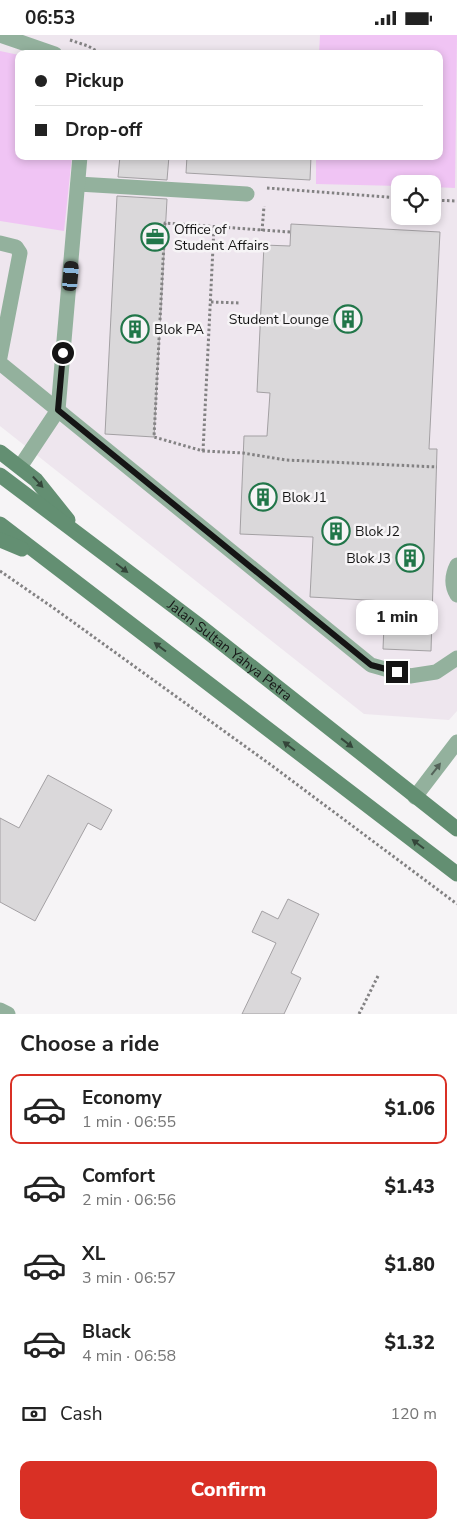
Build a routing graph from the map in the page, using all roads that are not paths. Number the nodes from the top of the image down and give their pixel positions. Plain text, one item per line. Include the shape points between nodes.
1 (0, 35) edge
2 (43, 50) edge
3 (80, 160) edge
4 (78, 185) junction
5 (248, 195) dead end
6 (0, 243) edge
7 (0, 357) edge
8 (0, 363) edge
9 (58, 410) junction
10 (0, 452) edge
11 (20, 467) junction
12 (0, 475) edge
13 (0, 524) edge
14 (0, 539) edge
15 (83, 539) junction
16 (44, 559) junction
17 (457, 565) edge
18 (457, 595) edge
19 (457, 658) edge
20 (457, 742) edge
21 (415, 797) junction
22 (457, 829) edge
23 (457, 874) edge
24 (0, 1010) edge
25 (8, 1014) edge

1 - 2 lane
3 - 4 lane
4 - 5 lane
4 - 9 lane
6 - 7 lane via 16,247 20,253
8 - 9 lane
9 - 11 lane
9 - 19 lane via 371,665 410,676 436,672
10 - 11 main road
11 -> 15 main road via 36,480
12 - 15 main road, Jalan Sultan Yahya Petra
13 - 16 main road
14 - 16 main road
15 -> 21 main road, Jalan Sultan Yahya Petra via 200,626
23 -> 16 main road
17 - 18 lane via 453,584
21 -> 20 lane
21 - 22 main road, Jalan Sultan Yahya Petra
24 - 25 lane

